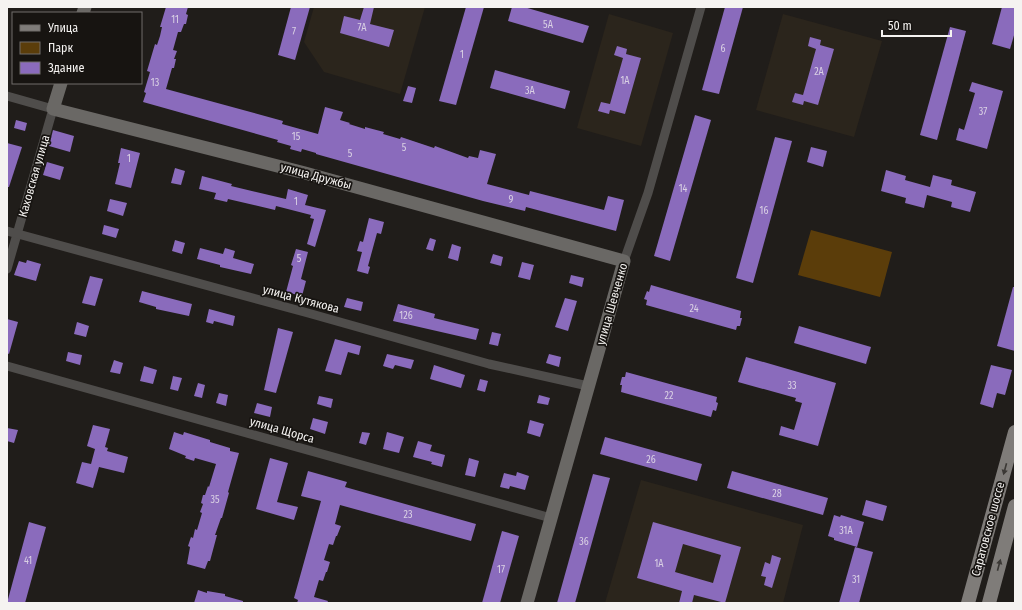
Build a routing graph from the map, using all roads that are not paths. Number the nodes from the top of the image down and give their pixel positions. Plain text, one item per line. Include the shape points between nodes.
1 (701, 7) edge
2 (61, 84) edge
3 (7, 96) edge
4 (52, 109) junction
5 (7, 231) edge
6 (17, 234) junction
7 (624, 260) junction
8 (7, 269) edge
9 (7, 366) edge
10 (588, 386) junction
11 (1015, 432) edge
12 (1015, 506) edge
13 (551, 518) junction
14 (527, 603) edge
15 (968, 603) edge
16 (989, 603) edge

1 - 7 street, улица Шевченко via 648,192
2 - 4 street, Каховская улица
3 - 4 street, улица Дружбы
4 - 6 street, Каховская улица
4 - 7 street, улица Дружбы via 305,173
5 - 6 street, улица Кутякова
6 - 8 street, Каховская улица
6 - 10 street, улица Кутякова via 489,364
7 - 10 street, улица Шевченко
9 - 13 street, улица Щорса
10 - 13 street, улица Шевченко
11 -> 15 main road, Саратовское шоссе
16 -> 12 main road, Саратовское шоссе
13 - 14 street, улица Шевченко

